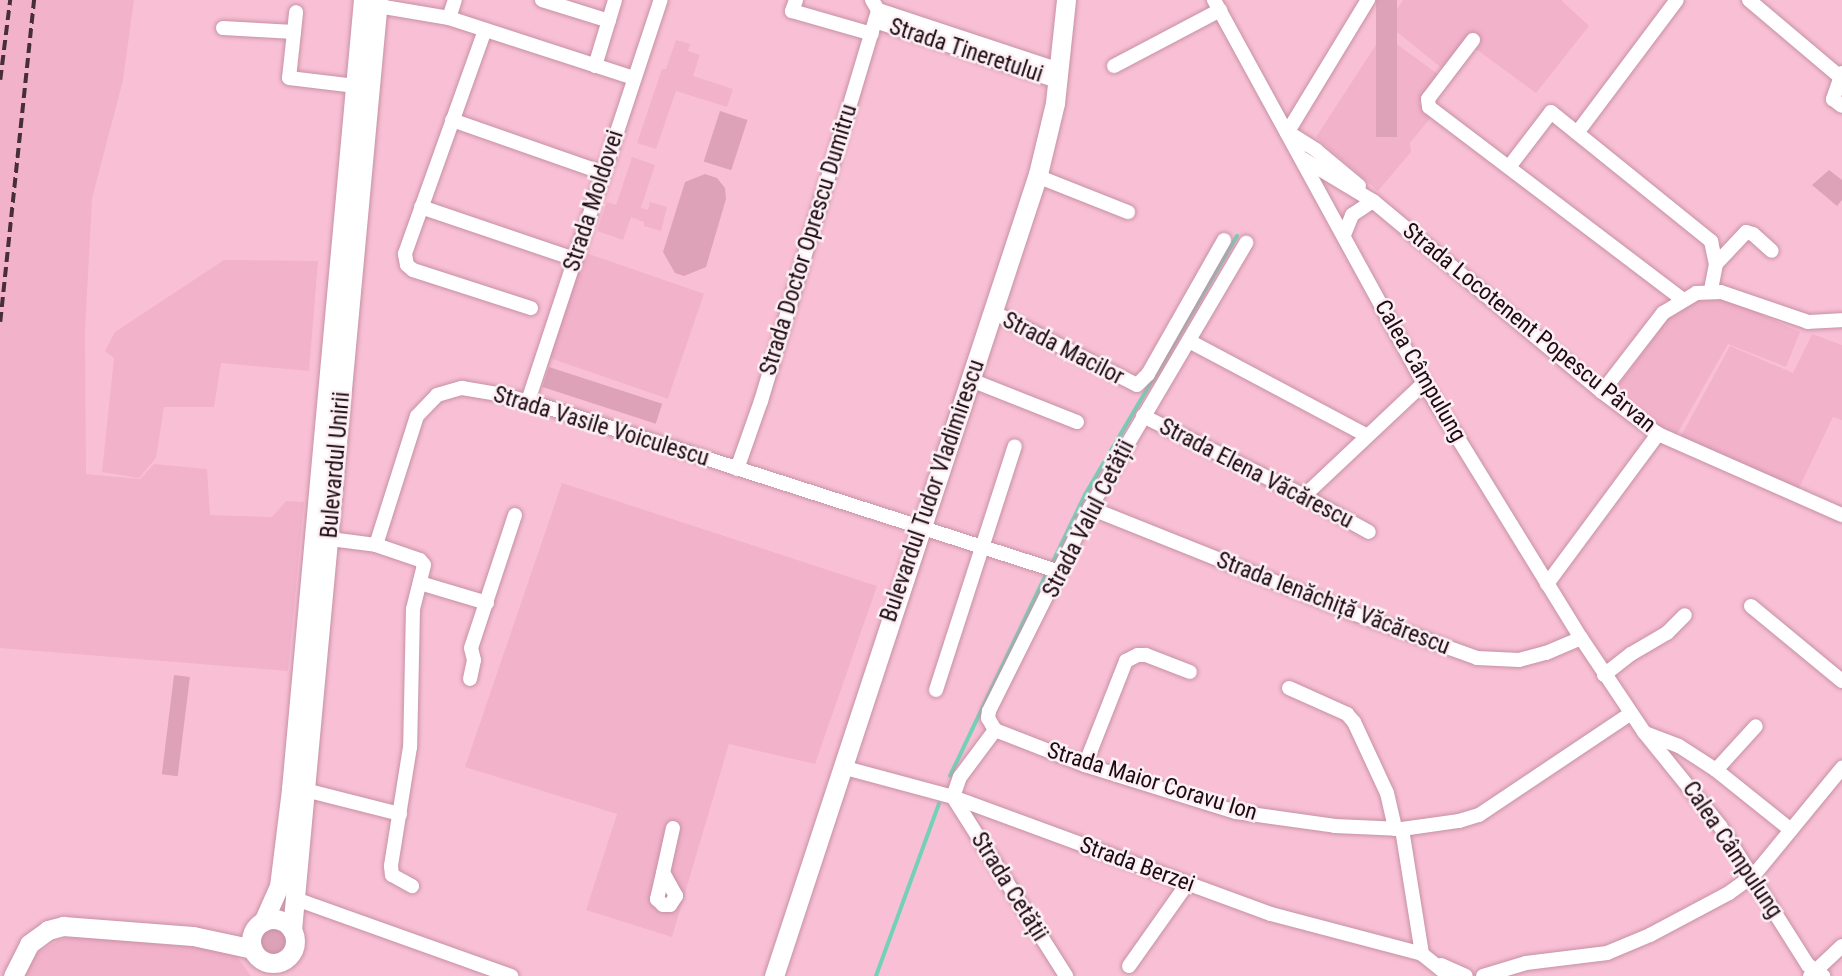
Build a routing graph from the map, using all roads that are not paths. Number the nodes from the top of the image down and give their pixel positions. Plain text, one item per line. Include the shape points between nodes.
1 (455, 0) edge
2 (542, 0) edge
3 (615, 0) edge
4 (661, 0) edge
5 (796, 0) edge
6 (1066, 0) edge
7 (1368, 0) edge
8 (1677, 0) edge
9 (1749, 0) edge
10 (371, 2) edge
11 (1217, 5) edge
12 (296, 12) dead end
13 (874, 16) edge
14 (449, 18) junction
15 (609, 21) junction
16 (223, 28) dead end
17 (485, 30) junction
18 (294, 32) junction
19 (1473, 40) dead end
20 (595, 66) junction
21 (1114, 66) dead end
22 (1058, 75) junction
23 (1841, 75) edge
24 (635, 78) junction
25 (363, 87) junction
26 (1842, 106) edge
27 (452, 120) junction
28 (1287, 133) junction
29 (1577, 133) junction
30 (1302, 158) junction
31 (1509, 167) junction
32 (603, 173) junction
33 (1037, 176) junction
34 (1373, 201) junction
35 (421, 207) junction
36 (1128, 212) dead end
37 (1344, 235) junction
38 (1224, 240) dead end
39 (1246, 243) dead end
40 (1772, 251) dead end
41 (575, 259) junction
42 (1716, 264) junction
43 (1711, 290) junction
44 (1682, 299) junction
45 (531, 308) dead end
46 (993, 312) junction
47 (1842, 320) edge
48 (1189, 341) junction
49 (971, 380) junction
50 (1424, 383) junction
51 (1602, 391) junction
52 (528, 401) junction
53 (1143, 416) junction
54 (1077, 422) dead end
55 (1658, 434) junction
56 (1366, 435) junction
57 (1015, 446) dead end
58 (737, 469) junction
59 (1304, 496) junction
60 (1090, 508) junction
61 (515, 515) dead end
62 (1842, 515) edge
63 (921, 527) junction
64 (1369, 532) dead end
65 (323, 538) junction
66 (376, 545) junction
67 (983, 547) junction
68 (1060, 572) junction
69 (420, 583) junction
70 (1547, 584) junction
71 (487, 603) junction
72 (1751, 606) dead end
73 (1685, 615) dead end
74 (1581, 638) junction
75 (1190, 672) dead end
76 (1604, 675) junction
77 (470, 679) dead end
78 (1842, 681) edge
79 (1289, 688) dead end
80 (936, 690) dead end
81 (1630, 714) junction
82 (1756, 726) dead end
83 (995, 730) junction
84 (1644, 732) junction
85 (1085, 765) junction
86 (842, 767) junction
87 (1842, 768) edge
88 (1716, 770) junction
89 (298, 790) junction
90 (953, 797) junction
91 (400, 814) junction
92 (673, 828) dead end
93 (1399, 829) junction
94 (1791, 830) junction
95 (663, 873) dead end
96 (1754, 875) junction
97 (1187, 884) junction
98 (412, 886) dead end
99 (293, 898) junction
100 (292, 930) junction
101 (1842, 946) edge
102 (259, 947) edge
103 (288, 956) junction
104 (1427, 958) junction
105 (1129, 966) dead end
106 (1506, 972) edge
107 (1816, 975) edge
108 (13, 976) edge
109 (283, 976) edge
110 (511, 976) edge
111 (774, 976) edge
112 (1066, 976) edge
113 (1449, 976) edge
114 (1466, 976) edge
115 (1483, 976) edge

1 - 14 street
2 - 15 street
3 - 15 street
4 - 24 street, Strada Moldovei
5 - 13 street, Strada Tineretului via 792,11
6 - 22 main road, Bulevardul Tudor Vladimirescu
7 - 28 street
8 - 29 street
9 - 23 street
10 - 14 street
10 - 25 main road, Bulevardul Unirii
11 - 21 street
11 - 28 street, Calea Câmpulung
12 - 18 street
13 - 22 street, Strada Tineretului
13 - 58 street, Strada Doctor Oprescu Dumitru
14 - 17 street
15 - 20 street
16 - 18 street
17 - 20 street
17 - 27 street
18 - 25 street via 289,78
19 - 31 street via 1426,104
20 - 24 street
22 - 33 main road, Bulevardul Tudor Vladimirescu via 1051,126
23 - 26 street via 1833,99
24 - 32 street, Strada Moldovei
25 - 65 main road, Bulevardul Unirii
27 - 32 street
27 - 35 street
28 - 30 street, Calea Câmpulung
28 - 34 street via 1329,159
29 - 31 street via 1551,112
29 - 42 street via 1711,241
30 - 34 street, Strada Locotenent Popescu Pârvan
30 - 37 street, Calea Câmpulung
31 - 44 street
32 - 41 street, Strada Moldovei
33 - 36 street
33 - 46 main road, Bulevardul Tudor Vladimirescu
34 - 37 street via 1352,215
34 - 51 street, Strada Locotenent Popescu Pârvan
35 - 41 street
35 - 45 street via 405,254 407,265
37 - 50 street, Calea Câmpulung
38 - 46 street, Strada Macilor via 1141,383 1133,385
39 - 48 street, Strada Valul Cetății
40 - 42 street via 1746,232
41 - 52 street, Strada Moldovei
42 - 43 street
43 - 44 street
43 - 47 street via 1808,322
44 - 51 street via 1662,313
46 - 49 main road, Bulevardul Tudor Vladimirescu
48 - 53 street, Strada Valul Cetății
48 - 56 street
49 - 54 street
49 - 63 main road, Bulevardul Tudor Vladimirescu
50 - 56 street
50 - 70 street, Calea Câmpulung
51 - 55 street, Strada Locotenent Popescu Pârvan
52 - 58 street, Strada Vasile Voiculescu
52 - 66 street, Strada Vasile Voiculescu via 462,388 427,403 410,434
53 - 59 street, Strada Elena Văcărescu
53 - 60 street, Strada Valul Cetății
55 - 62 street, Strada Locotenent Popescu Pârvan
55 - 70 street
56 - 59 street
57 - 67 street
58 - 63 street, Strada Vasile Voiculescu
59 - 64 street, Strada Elena Văcărescu
60 - 68 street, Strada Valul Cetății
60 - 74 street, Strada Ienăchiță Văcărescu via 1467,655 1519,660
61 - 71 street
63 - 67 street, Strada Vasile Voiculescu
63 - 86 main road, Bulevardul Tudor Vladimirescu
65 - 66 street
65 - 89 main road, Bulevardul Unirii
66 - 69 street via 423,562
67 - 68 street, Strada Vasile Voiculescu
67 - 80 street
68 - 83 street, Strada Valul Cetății via 989,711
69 - 71 street
69 - 91 street via 413,609 410,747
70 - 74 street, Calea Câmpulung
71 - 77 street via 471,648
72 - 78 street
73 - 76 street via 1667,633
74 - 76 street, Calea Câmpulung
75 - 85 street via 1146,655 1126,661
76 - 81 street, Calea Câmpulung
79 - 93 street via 1347,714 1354,722
81 - 84 street, Calea Câmpulung
81 - 93 street, Strada Maior Coravu Ion via 1479,815
82 - 88 street
83 - 85 street, Strada Maior Coravu Ion
83 - 90 street via 960,777
84 - 88 street, Calea Câmpulung via 1679,746
84 - 96 street, Calea Câmpulung
85 - 93 street, Strada Maior Coravu Ion via 1236,812 1307,823
86 - 90 street, Strada Berzei
86 - 111 main road, Bulevardul Tudor Vladimirescu
87 - 94 street
88 - 94 street, Calea Câmpulung
89 - 91 street
89 - 99 main road, Bulevardul Unirii
89 - 102 main road, Bulevardul Unirii via 279,886
90 - 97 street, Strada Berzei
90 - 112 street, Strada Cetății
91 - 98 street via 392,875
92 - 95 street
93 - 104 street
94 - 96 street
96 - 106 street via 1721,898 1620,949 1537,961
96 - 107 street, Calea Câmpulung
97 - 104 street, Strada Berzei via 1271,914
97 - 105 street
99 - 100 main road, Bulevardul Unirii
99 - 110 street
100 - 102 main road via 278,920
100 - 103 main road, Bulevardul Unirii via 294,945
101 - 107 street
102 - 103 main road via 276,962
102 - 108 main road via 63,926 29,944
103 - 109 main road
104 - 113 street, Strada Berzei
104 - 114 street, Strada Berzei
106 - 115 street

